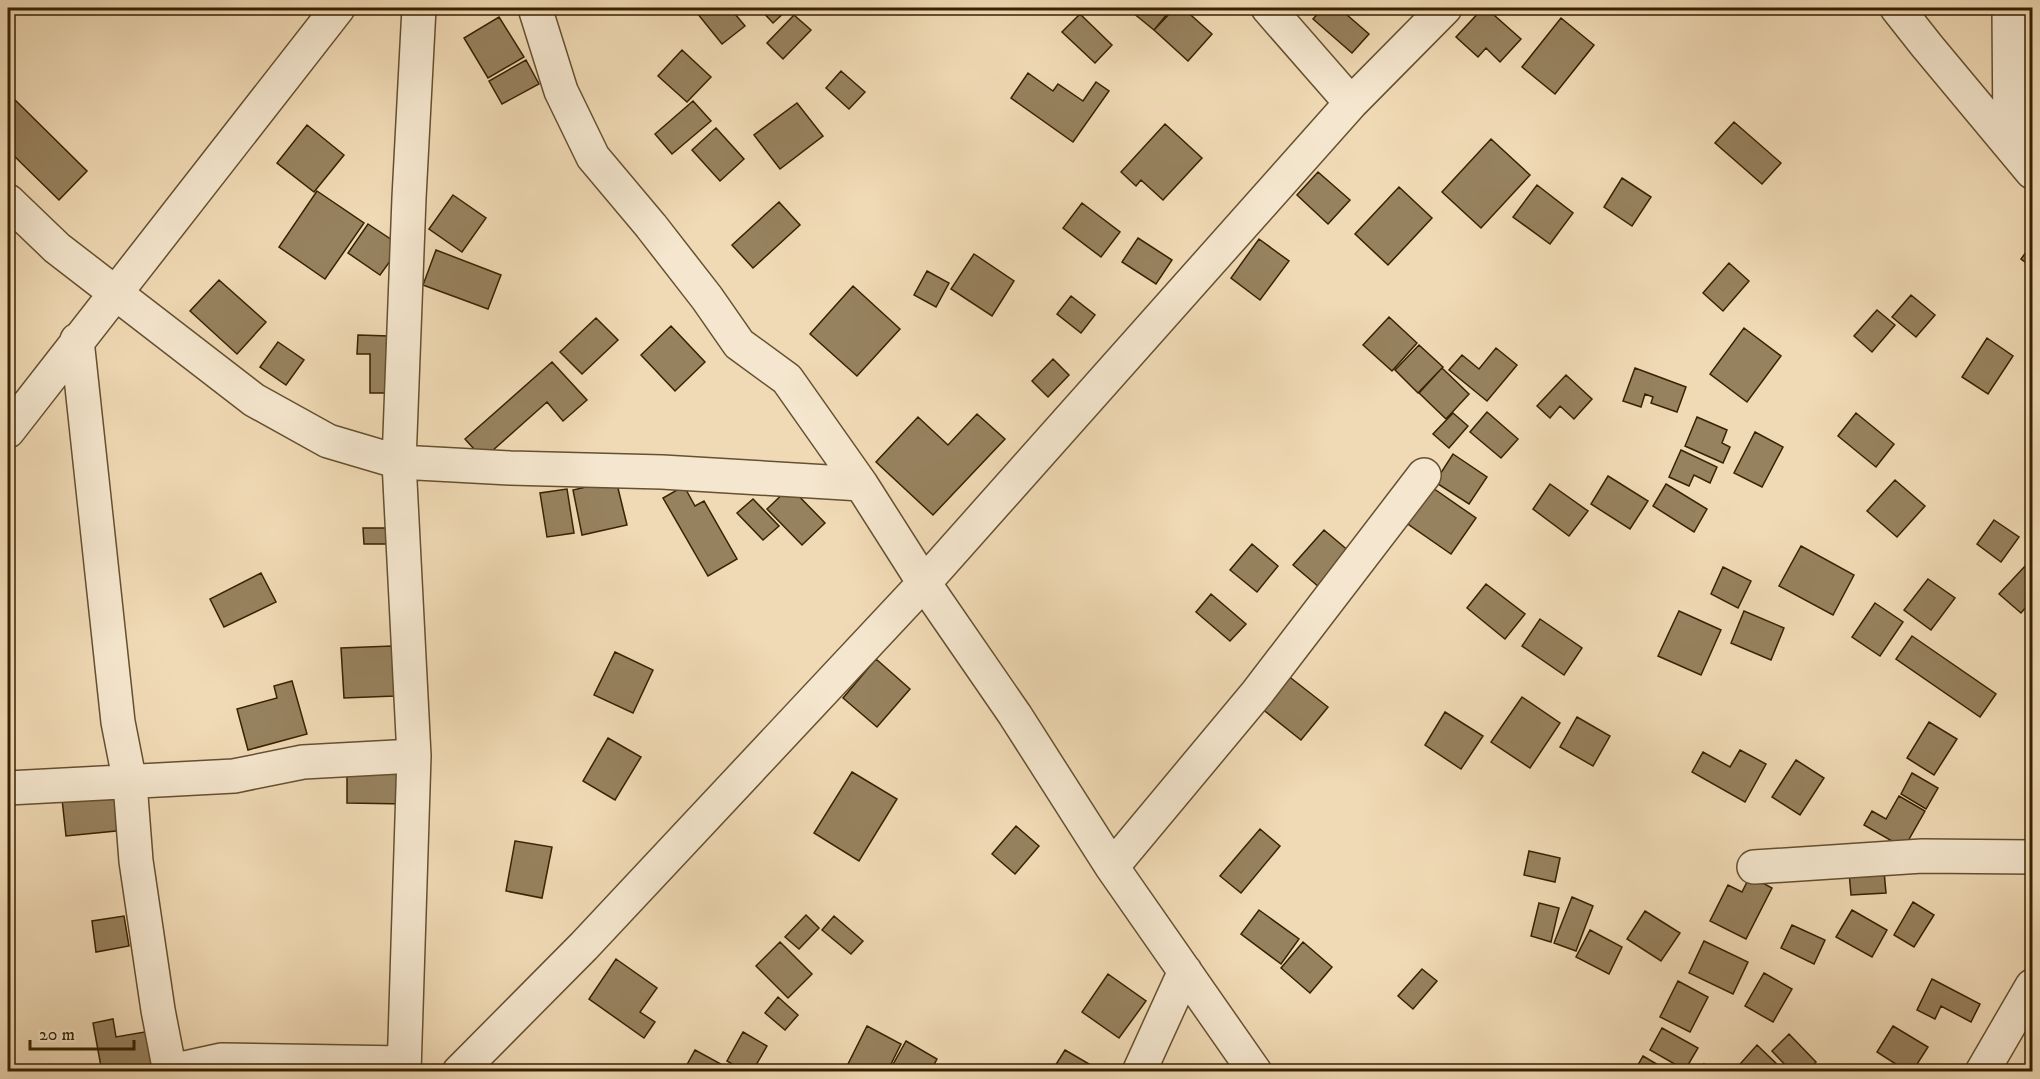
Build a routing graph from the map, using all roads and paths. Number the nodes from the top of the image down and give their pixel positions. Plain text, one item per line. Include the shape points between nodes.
1 (338, 8) edge
2 (419, 8) edge
3 (535, 8) edge
4 (1268, 8) edge
5 (1445, 8) edge
6 (1897, 8) edge
7 (2009, 8) edge
8 (1351, 104) junction
9 (2010, 144) junction
10 (2032, 171) edge
11 (8, 201) edge
12 (114, 293) junction
13 (77, 340) junction
14 (8, 431) edge
15 (399, 462) junction
16 (1424, 475) dead end
17 (861, 484) junction
18 (924, 583) junction
19 (414, 756) junction
20 (130, 783) junction
21 (8, 788) edge
22 (2032, 856) edge
23 (1112, 867) junction
24 (1755, 867) dead end
25 (1185, 971) junction
26 (2032, 986) edge
27 (404, 1067) edge
28 (168, 1071) edge
29 (459, 1071) edge
30 (1139, 1071) edge
31 (1255, 1071) edge
32 (1982, 1071) edge

1 - 12 street
2 - 15 street
3 - 17 street via 561,92 593,157 651,226 739,344 787,378
4 - 8 street
5 - 8 street
6 - 9 street
7 - 9 street
8 - 18 street
9 - 10 street
11 - 12 street via 57,248
12 - 13 street
12 - 15 street via 254,400 328,441
13 - 14 street
13 - 20 street via 116,711
15 - 17 street
15 - 19 street
16 - 23 street via 1257,693
17 - 18 street
18 - 23 street via 1015,715
18 - 29 street via 584,945
19 - 20 street via 303,762 234,776
19 - 27 street
20 - 21 street
20 - 28 street via 136,861
22 - 24 street via 1922,856
23 - 25 street
25 - 30 street
25 - 31 street
26 - 32 street
27 - 28 street via 221,1060

